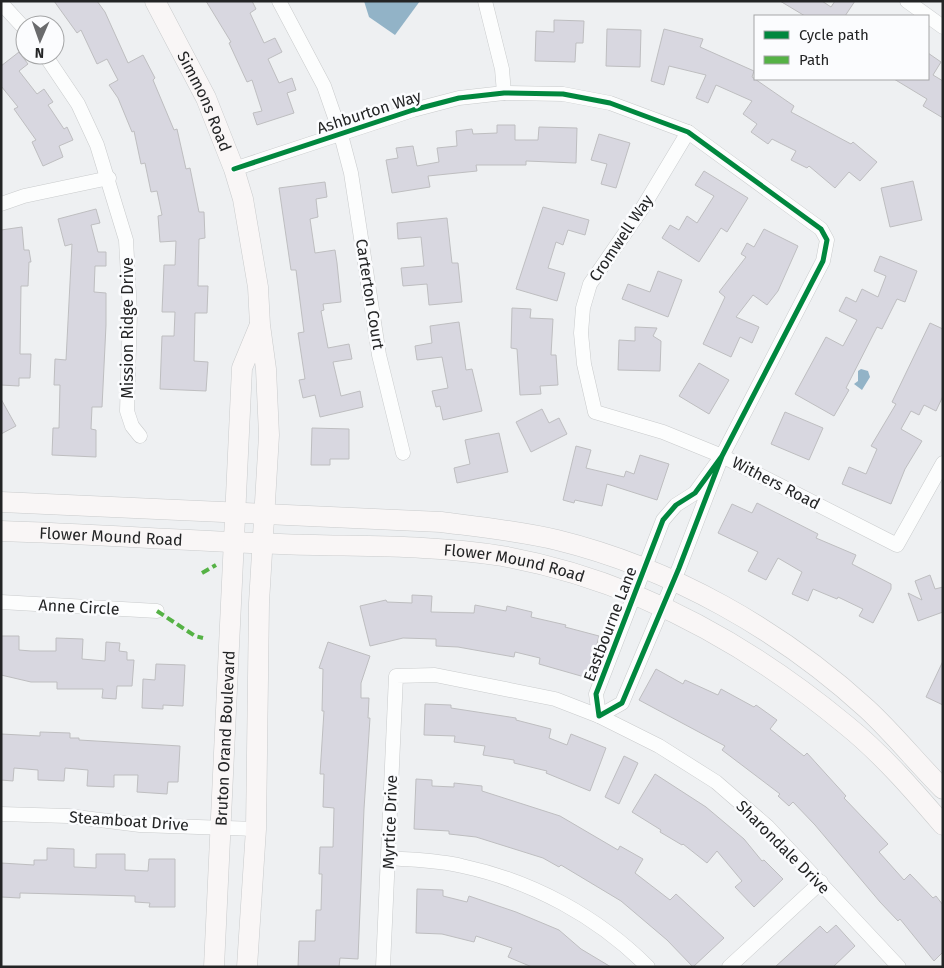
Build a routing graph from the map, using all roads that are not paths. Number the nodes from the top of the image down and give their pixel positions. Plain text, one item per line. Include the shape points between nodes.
1 (155, 1) edge
2 (279, 1) edge
3 (485, 1) edge
4 (907, 1) edge
5 (1, 3) edge
6 (926, 15) edge
7 (929, 17) edge
8 (15, 18) edge
9 (943, 27) edge
10 (52, 65) edge
11 (504, 93) junction
12 (688, 132) junction
13 (341, 135) junction
14 (234, 169) junction
15 (109, 178) junction
16 (1, 204) edge
17 (810, 219) joint
18 (260, 325) junction
19 (595, 412) joint
20 (140, 436) dead end
21 (403, 453) dead end
22 (722, 456) junction
23 (943, 462) edge
24 (1, 502) edge
25 (235, 511) junction
26 (264, 513) junction
27 (1, 531) edge
28 (234, 542) junction
29 (262, 544) junction
30 (645, 568) junction
31 (673, 582) junction
32 (635, 594) junction
33 (1, 602) edge
34 (662, 607) junction
35 (157, 611) dead end
36 (396, 676) joint
37 (599, 716) junction
38 (943, 789) edge
39 (1, 814) edge
40 (943, 825) edge
41 (220, 828) junction
42 (256, 829) junction
43 (389, 858) junction
44 (821, 882) junction
45 (214, 967) edge
46 (247, 967) edge
47 (383, 967) edge
48 (648, 967) edge
49 (729, 967) edge
50 (899, 967) edge

1 - 14 main road, Simmons Road via 206,98
2 - 13 street, Carterton Court via 324,86
3 - 11 street via 502,69
4 - 6 street
5 - 8 street
7 - 9 street
10 - 15 street, Mission Ridge Drive via 78,104
11 - 12 street, Ashburton Way via 563,94 610,103
11 - 13 street, Ashburton Way via 459,98 422,107
12 - 17 street, Ashburton Way
12 - 19 street, Cromwell Way via 643,208 590,284 581,333
13 - 14 street, Ashburton Way
13 - 21 street, Carterton Court via 351,173 379,355
14 - 18 main road, Simmons Road via 243,198 258,287
15 - 16 street
15 - 20 street, Mission Ridge Drive via 126,240 130,313 127,411
17 - 22 street, Eastbourne Lane via 821,229 826,240 823,261
18 - 25 main road, Simmons Road via 242,368
18 - 26 main road, Simmons Road via 266,369 268,435
19 - 22 street, Withers Road via 663,432
22 - 23 street, Withers Road via 897,545
22 - 30 street, Eastbourne Lane via 695,493 676,504 663,520
22 - 31 street, Eastbourne Lane
24 - 25 main road, Flower Mound Road
25 - 26 main road, Flower Mound Road
25 - 28 main road, Bruton Orand Boulevard
26 - 29 main road, Bruton Orand Boulevard
26 - 30 main road, Flower Mound Road via 441,522 502,529 557,540
27 - 28 main road, Flower Mound Road
28 - 29 main road, Flower Mound Road
28 - 41 main road, Bruton Orand Boulevard
29 - 32 main road, Flower Mound Road via 444,549 502,556 579,575
29 - 42 main road, Bruton Orand Boulevard
30 - 31 main road, Flower Mound Road
30 - 32 street, Eastbourne Lane
31 - 34 street, Eastbourne Lane
31 - 38 main road, Flower Mound Road via 744,616 802,655 868,710
32 - 34 main road, Flower Mound Road
32 - 37 street, Eastbourne Lane via 596,694
33 - 35 street, Anne Circle
34 - 37 street, Eastbourne Lane via 622,703
34 - 40 main road, Flower Mound Road via 688,617 779,673 848,726
36 - 37 street, Sharondale Drive via 435,675 486,684 555,699
36 - 43 street, Myrtice Drive
37 - 44 street, Sharondale Drive via 659,746 716,782 768,827
39 - 41 street, Steamboat Drive
41 - 42 street, Steamboat Drive
41 - 45 main road, Bruton Orand Boulevard
42 - 46 main road, Bruton Orand Boulevard
43 - 47 street, Myrtice Drive
43 - 48 street via 460,865 497,874 548,895 590,918 626,944
44 - 49 street
44 - 50 street, Sharondale Drive

